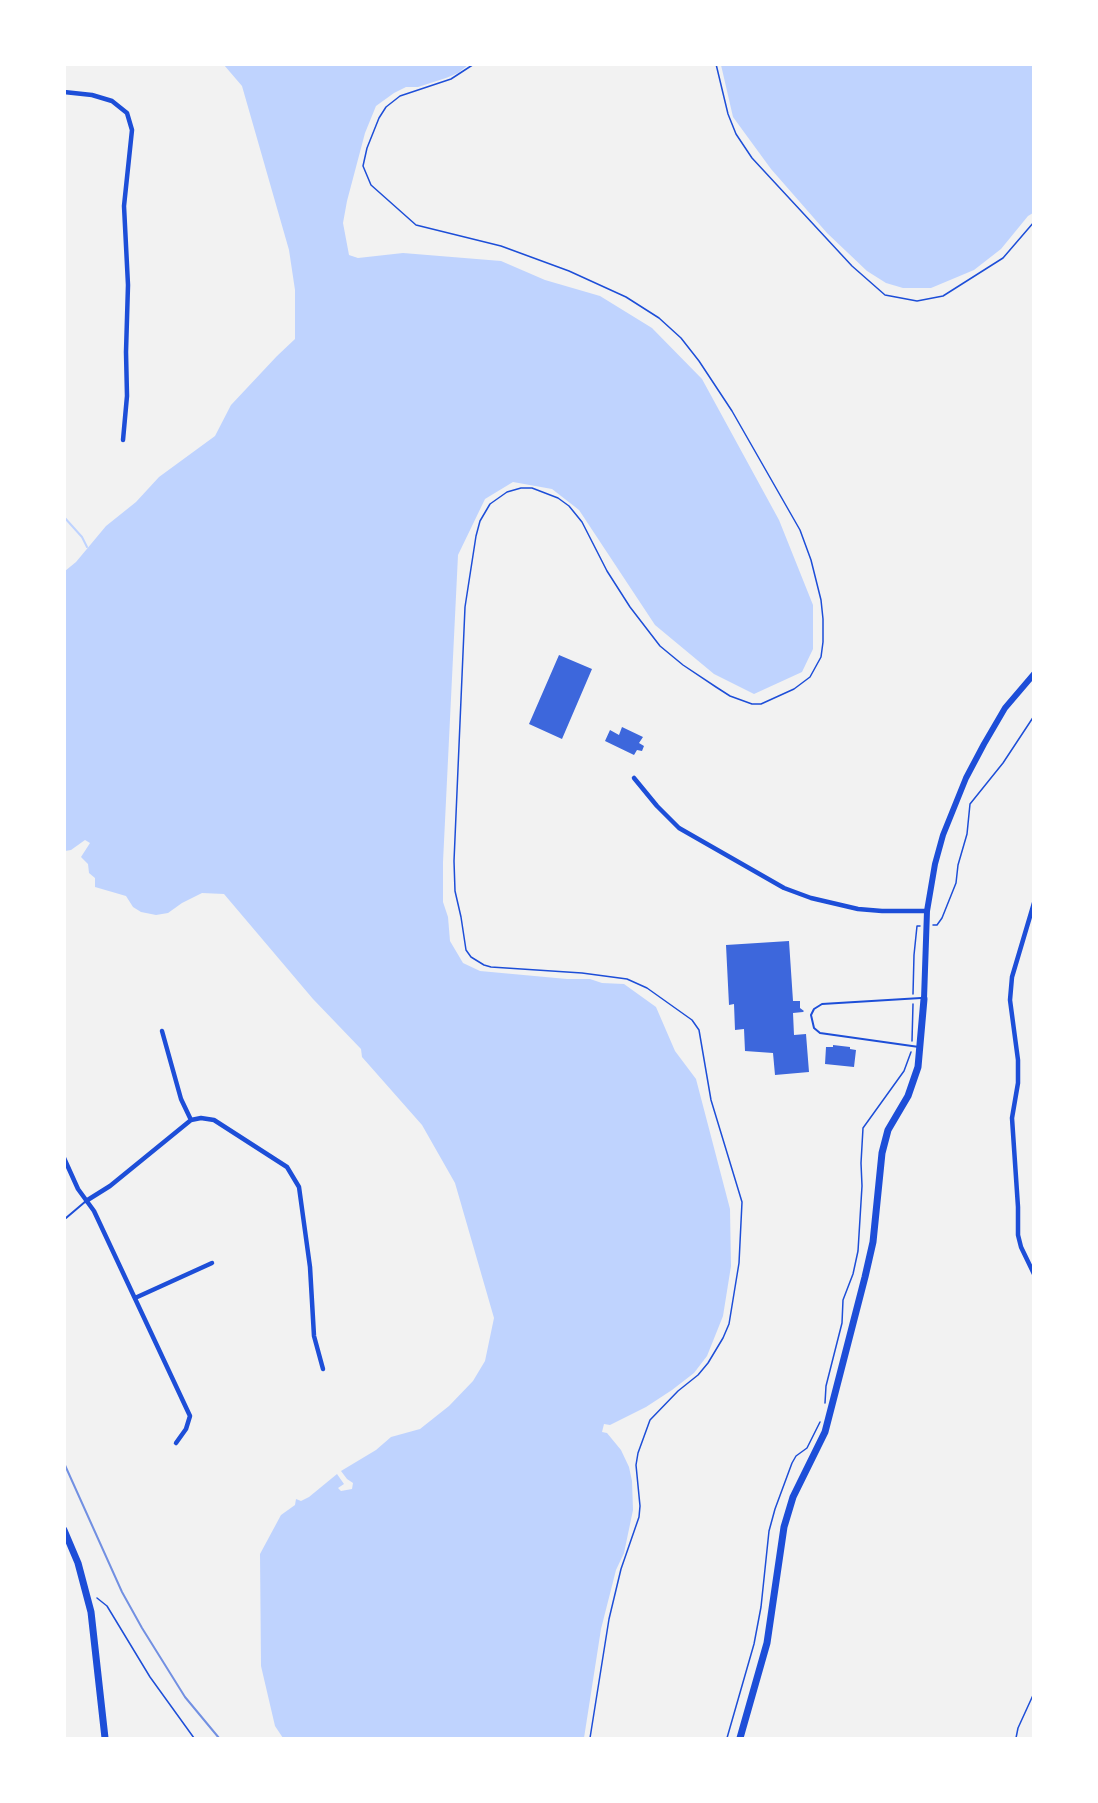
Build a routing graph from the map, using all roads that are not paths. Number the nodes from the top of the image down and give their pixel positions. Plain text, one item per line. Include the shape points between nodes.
1 (64, 92) edge
2 (123, 440) dead end
3 (1034, 674) edge
4 (634, 777) dead end
5 (1034, 903) edge
6 (927, 911) junction
7 (924, 999) junction
8 (162, 1031) dead end
9 (920, 1047) junction
10 (191, 1120) junction
11 (64, 1158) edge
12 (86, 1201) junction
13 (66, 1218) edge
14 (212, 1263) dead end
15 (1034, 1274) edge
16 (135, 1298) junction
17 (323, 1369) dead end
18 (176, 1443) dead end
19 (64, 1530) edge
20 (105, 1738) edge
21 (740, 1738) edge

1 - 2 street via 112,101 127,113 132,130 124,206 128,285
3 - 6 street via 1005,708 966,778 935,864
4 - 6 street via 679,828 784,888 858,909
5 - 15 street via 1012,977 1010,1000 1018,1060 1012,1118 1018,1235
6 - 7 street
7 - 9 main road
7 - 9 lane via 822,1004 811,1015 814,1028 820,1033
8 - 10 street via 181,1099
9 - 21 main road via 914,1082 888,1130 882,1153 873,1242 835,1399 825,1432 783,1527 767,1643
10 - 12 street
10 - 17 street via 214,1120 287,1167 294,1177 299,1187 310,1267 314,1336
11 - 12 street
12 - 13 lane
12 - 16 street
14 - 16 street
16 - 18 street via 190,1416
19 - 20 main road via 91,1612

